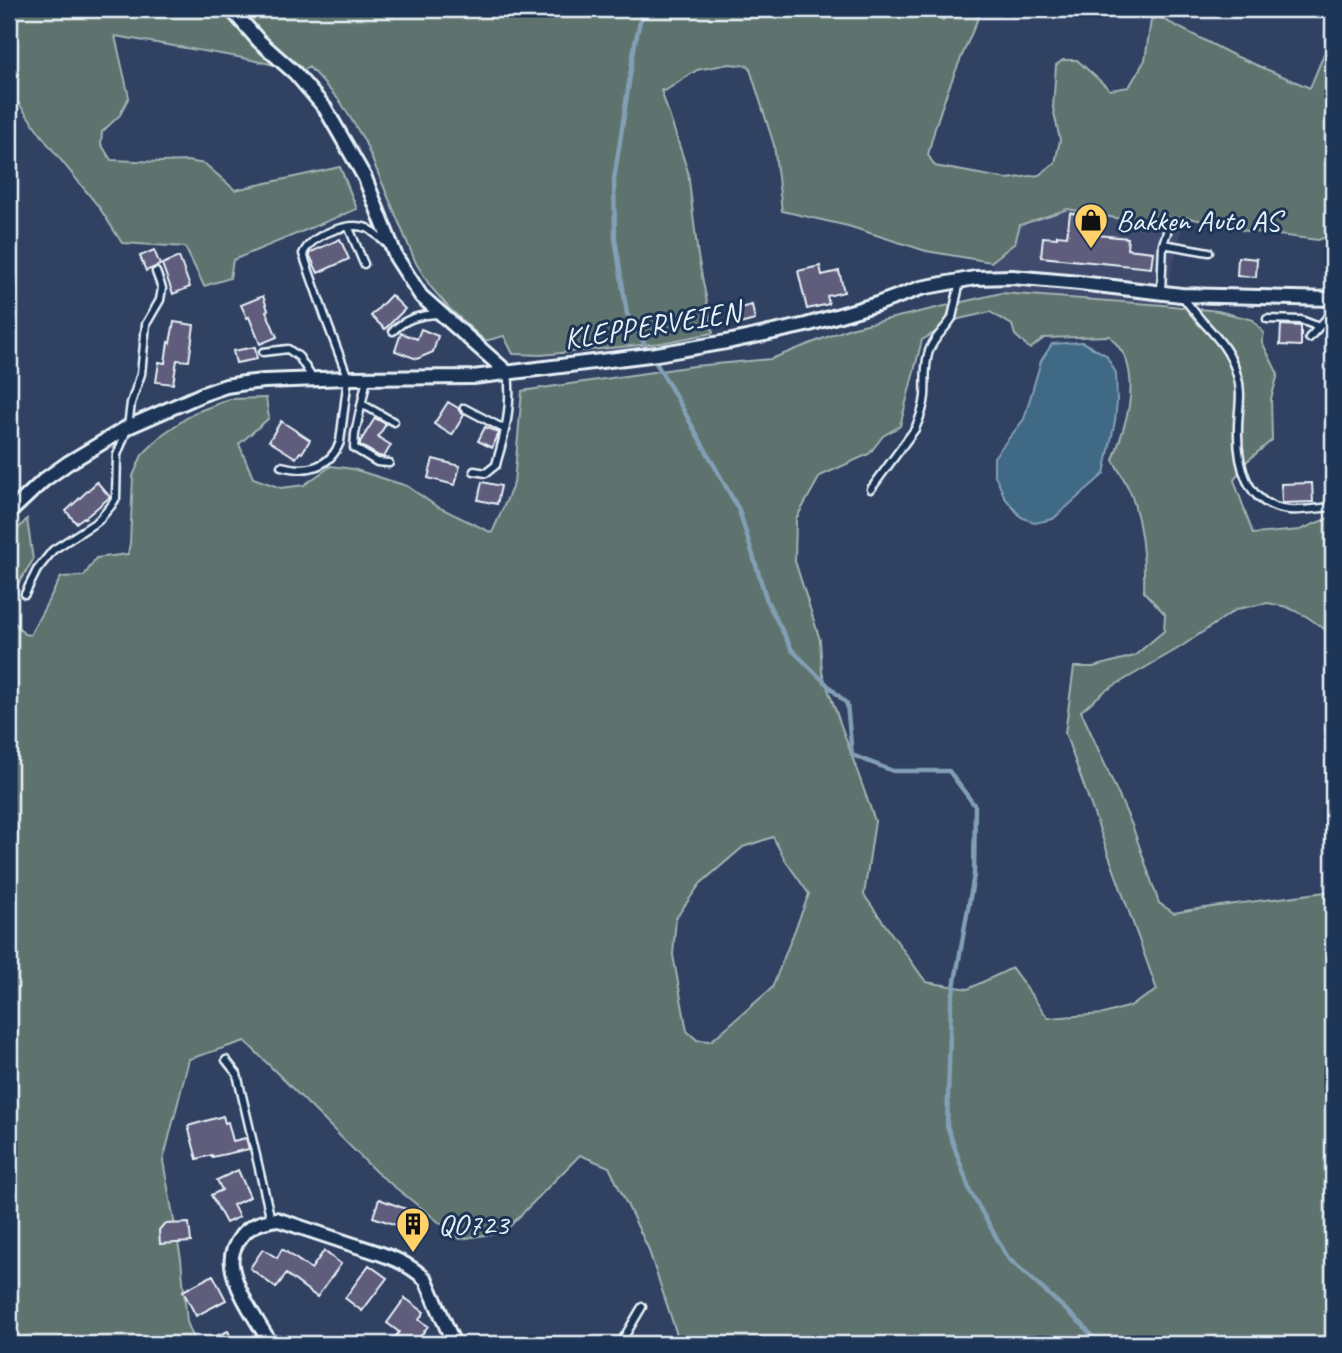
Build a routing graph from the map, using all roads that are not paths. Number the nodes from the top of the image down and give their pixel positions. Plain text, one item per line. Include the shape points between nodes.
1 (231, 9) edge
2 (349, 228) junction
3 (1167, 232) dead end
4 (1163, 244) junction
5 (391, 247) junction
6 (1209, 252) dead end
7 (364, 264) dead end
8 (156, 272) dead end
9 (960, 281) junction
10 (1161, 292) junction
11 (1181, 295) junction
12 (1333, 299) edge
13 (439, 313) junction
14 (1333, 317) edge
15 (1266, 318) dead end
16 (1319, 327) junction
17 (393, 331) dead end
18 (1309, 338) dead end
19 (263, 352) dead end
20 (508, 373) junction
21 (348, 378) junction
22 (367, 378) junction
23 (313, 379) junction
24 (362, 404) junction
25 (464, 408) dead end
26 (394, 422) dead end
27 (128, 427) junction
28 (506, 430) junction
29 (389, 463) dead end
30 (281, 466) dead end
31 (474, 471) dead end
32 (871, 489) dead end
33 (1332, 507) edge
34 (9, 513) edge
35 (25, 594) dead end
36 (226, 1060) dead end
37 (271, 1220) junction
38 (642, 1307) dead end
39 (271, 1344) edge
40 (454, 1344) edge
41 (620, 1344) edge

1 - 5 street via 326,108 365,178
2 - 5 lane via 368,229
2 - 7 lane
2 - 21 lane via 321,236 303,254
3 - 4 lane
4 - 6 lane
4 - 10 lane
5 - 13 street via 421,296
8 - 27 lane via 162,288 160,300 146,324 141,374
9 - 10 street, KLEPPERVEIEN via 1013,277
9 - 20 street, KLEPPERVEIEN via 732,341
9 - 32 lane via 952,318 928,353 920,418
10 - 11 street, KLEPPERVEIEN
11 - 12 street, KLEPPERVEIEN
11 - 33 lane via 1231,356 1241,393 1239,451 1246,481 1269,506 1290,510
13 - 17 lane via 408,319
13 - 20 street
14 - 16 lane
15 - 16 lane via 1301,320
16 - 18 lane
19 - 23 lane via 288,349
20 - 22 street, KLEPPERVEIEN
20 - 28 lane
21 - 22 street, KLEPPERVEIEN
21 - 23 street, KLEPPERVEIEN
21 - 30 lane via 340,442 331,458 311,468
22 - 24 lane
23 - 27 street, KLEPPERVEIEN via 226,386
24 - 26 lane
24 - 29 lane via 354,448 377,462
25 - 28 lane
27 - 34 street, KLEPPERVEIEN via 44,480
27 - 35 lane via 117,455 116,498 97,521 52,550
28 - 31 lane via 496,465 486,473
36 - 37 lane via 237,1074
37 - 39 street via 248,1229 238,1241 231,1263
37 - 40 street via 385,1255 414,1269 426,1280
38 - 41 lane

